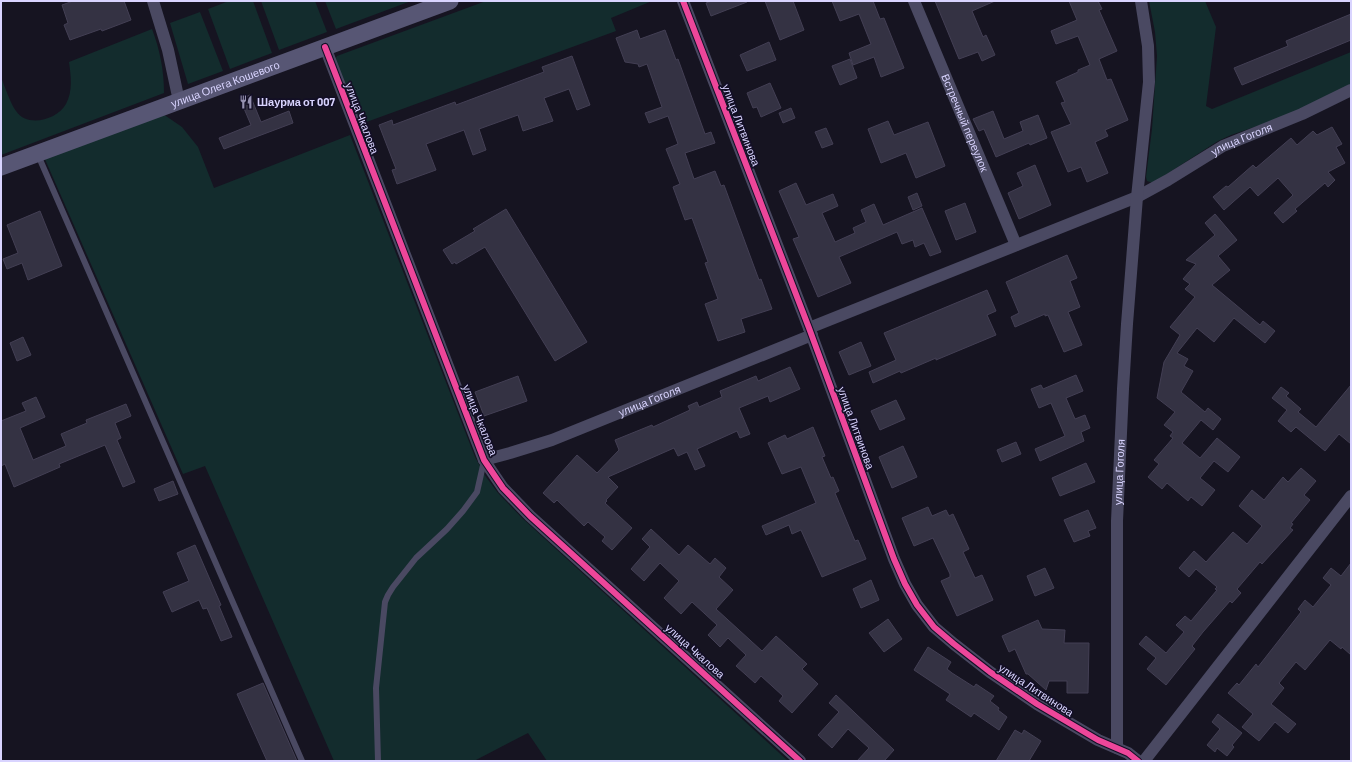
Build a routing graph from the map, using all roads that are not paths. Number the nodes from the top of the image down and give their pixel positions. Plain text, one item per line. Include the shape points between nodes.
1 (153, 1) edge
2 (450, 1) edge
3 (683, 1) edge
4 (914, 1) edge
5 (1141, 1) edge
6 (324, 47) junction
7 (1351, 90) edge
8 (180, 101) junction
9 (37, 154) junction
10 (1, 167) edge
11 (1137, 197) junction
12 (1016, 245) junction
13 (810, 332) junction
14 (484, 460) junction
15 (1351, 496) edge
16 (1117, 748) junction
17 (302, 761) edge
18 (378, 761) edge
19 (800, 761) edge
20 (1138, 761) edge
21 (1144, 761) edge

1 - 8 street
2 - 6 main road, улица Олега Кошевого
3 - 13 street, улица Литвинова
4 - 12 street, Встречный переулок
5 - 11 street, улица Гоголя via 1148,46 1149,82
6 - 8 main road, улица Олега Кошевого
6 - 14 street, улица Чкалова
7 - 11 street, улица Гоголя via 1302,114 1223,146
8 - 9 main road, улица Олега Кошевого
9 - 10 main road, улица Олега Кошевого
9 - 17 lane
11 - 12 street, улица Гоголя
11 - 16 street, улица Гоголя via 1127,324 1117,521
12 - 13 street, улица Гоголя
13 - 14 street, улица Гоголя via 552,440
13 - 16 street, улица Литвинова via 894,559 905,584 928,620 954,644 1012,687 1065,722
14 - 18 lane via 477,492 447,529 416,558 393,587 385,602 376,688
14 - 19 street, улица Чкалова via 504,488 530,516
15 - 21 street
16 - 20 street, улица Литвинова

